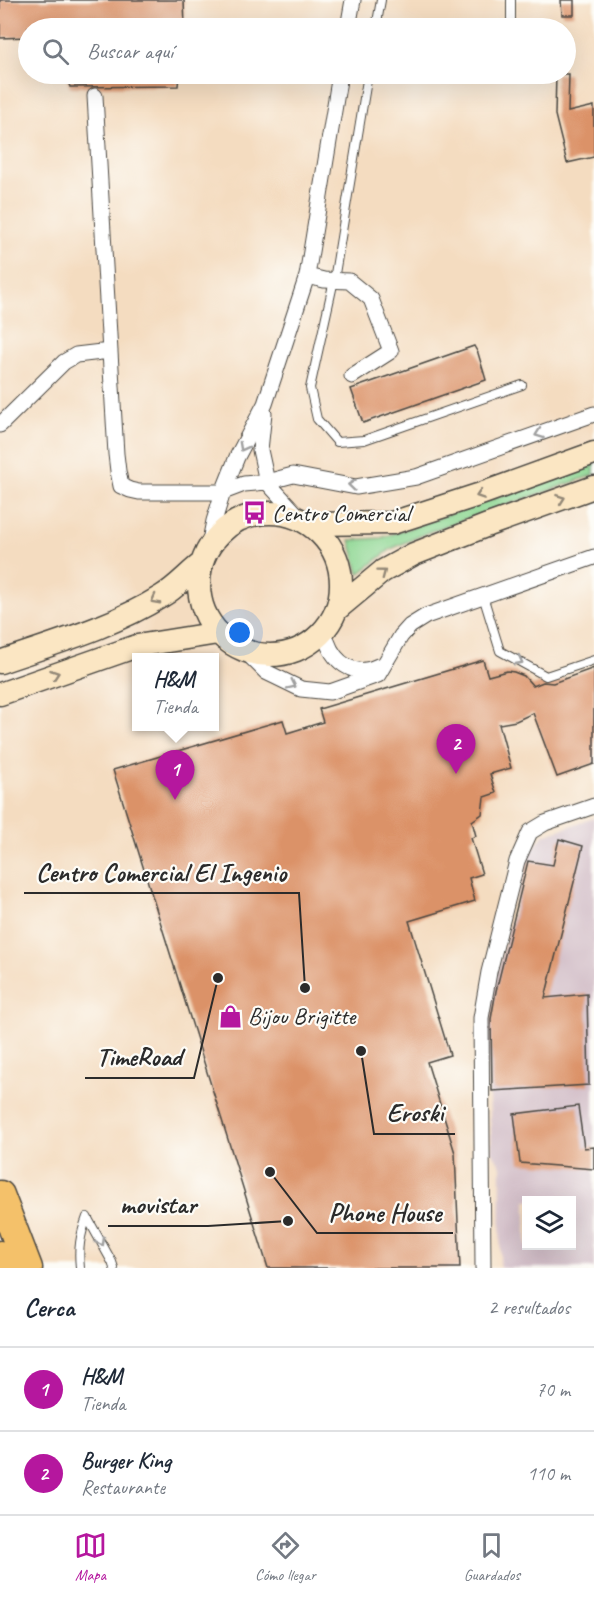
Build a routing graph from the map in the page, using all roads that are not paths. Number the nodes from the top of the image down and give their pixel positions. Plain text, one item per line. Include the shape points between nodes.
1 (352, 0) edge
2 (381, 0) edge
3 (511, 0) edge
4 (349, 18) edge
5 (378, 18) edge
6 (511, 18) edge
7 (338, 84) edge
8 (366, 84) edge
9 (95, 96) dead end
10 (307, 276) junction
11 (334, 280) junction
12 (110, 351) junction
13 (352, 376) dead end
14 (522, 385) dead end
15 (265, 404) junction
16 (594, 414) edge
17 (0, 425) edge
18 (594, 453) edge
19 (267, 482) junction
20 (594, 488) edge
21 (223, 492) junction
22 (306, 522) junction
23 (205, 555) junction
24 (594, 557) edge
25 (483, 596) junction
26 (336, 610) junction
27 (218, 633) junction
28 (327, 641) dead end
29 (245, 651) junction
30 (390, 656) junction
31 (594, 660) edge
32 (0, 662) edge
33 (0, 694) edge
34 (594, 806) edge
35 (0, 1195) edge
36 (0, 1255) edge
37 (4, 1268) edge
38 (28, 1268) edge
39 (80, 1268) edge
40 (114, 1268) edge
41 (483, 1268) edge

1 - 4 street
2 - 5 lane
3 - 6 lane
7 - 10 street
8 - 11 lane
9 - 12 street
10 - 11 street
10 - 15 street
11 - 13 street via 349,280 371,299 391,351
11 - 14 lane via 310,388 317,419 337,442 364,440
12 - 17 street via 76,355 64,362
12 - 21 street via 121,486 139,492
15 - 19 street via 260,450
15 -> 21 street
16 -> 19 street via 416,477 356,487 293,475
18 -> 22 street via 392,522
19 - 21 street via 244,484
19 - 22 street
26 -> 20 street via 383,571 414,554
21 - 23 street
22 - 23 street via 279,512 254,513 229,525
22 - 26 street via 330,545 339,567 341,594
23 - 27 street via 198,576 201,604
23 -> 32 street via 164,595 126,615
24 - 25 street
25 - 30 street via 426,616 410,626
25 -> 31 lane via 500,651 546,676
26 - 29 street via 315,639 290,652 261,655
27 - 29 street
33 -> 27 street via 137,646
28 - 30 street via 331,652 353,669 367,671
29 -> 30 street via 274,677 301,690 330,692 378,675
34 - 41 street via 530,832 517,861 489,972 481,1018
35 - 38 highway
36 - 37 highway
39 -> 40 lane via 78,1252 87,1217

